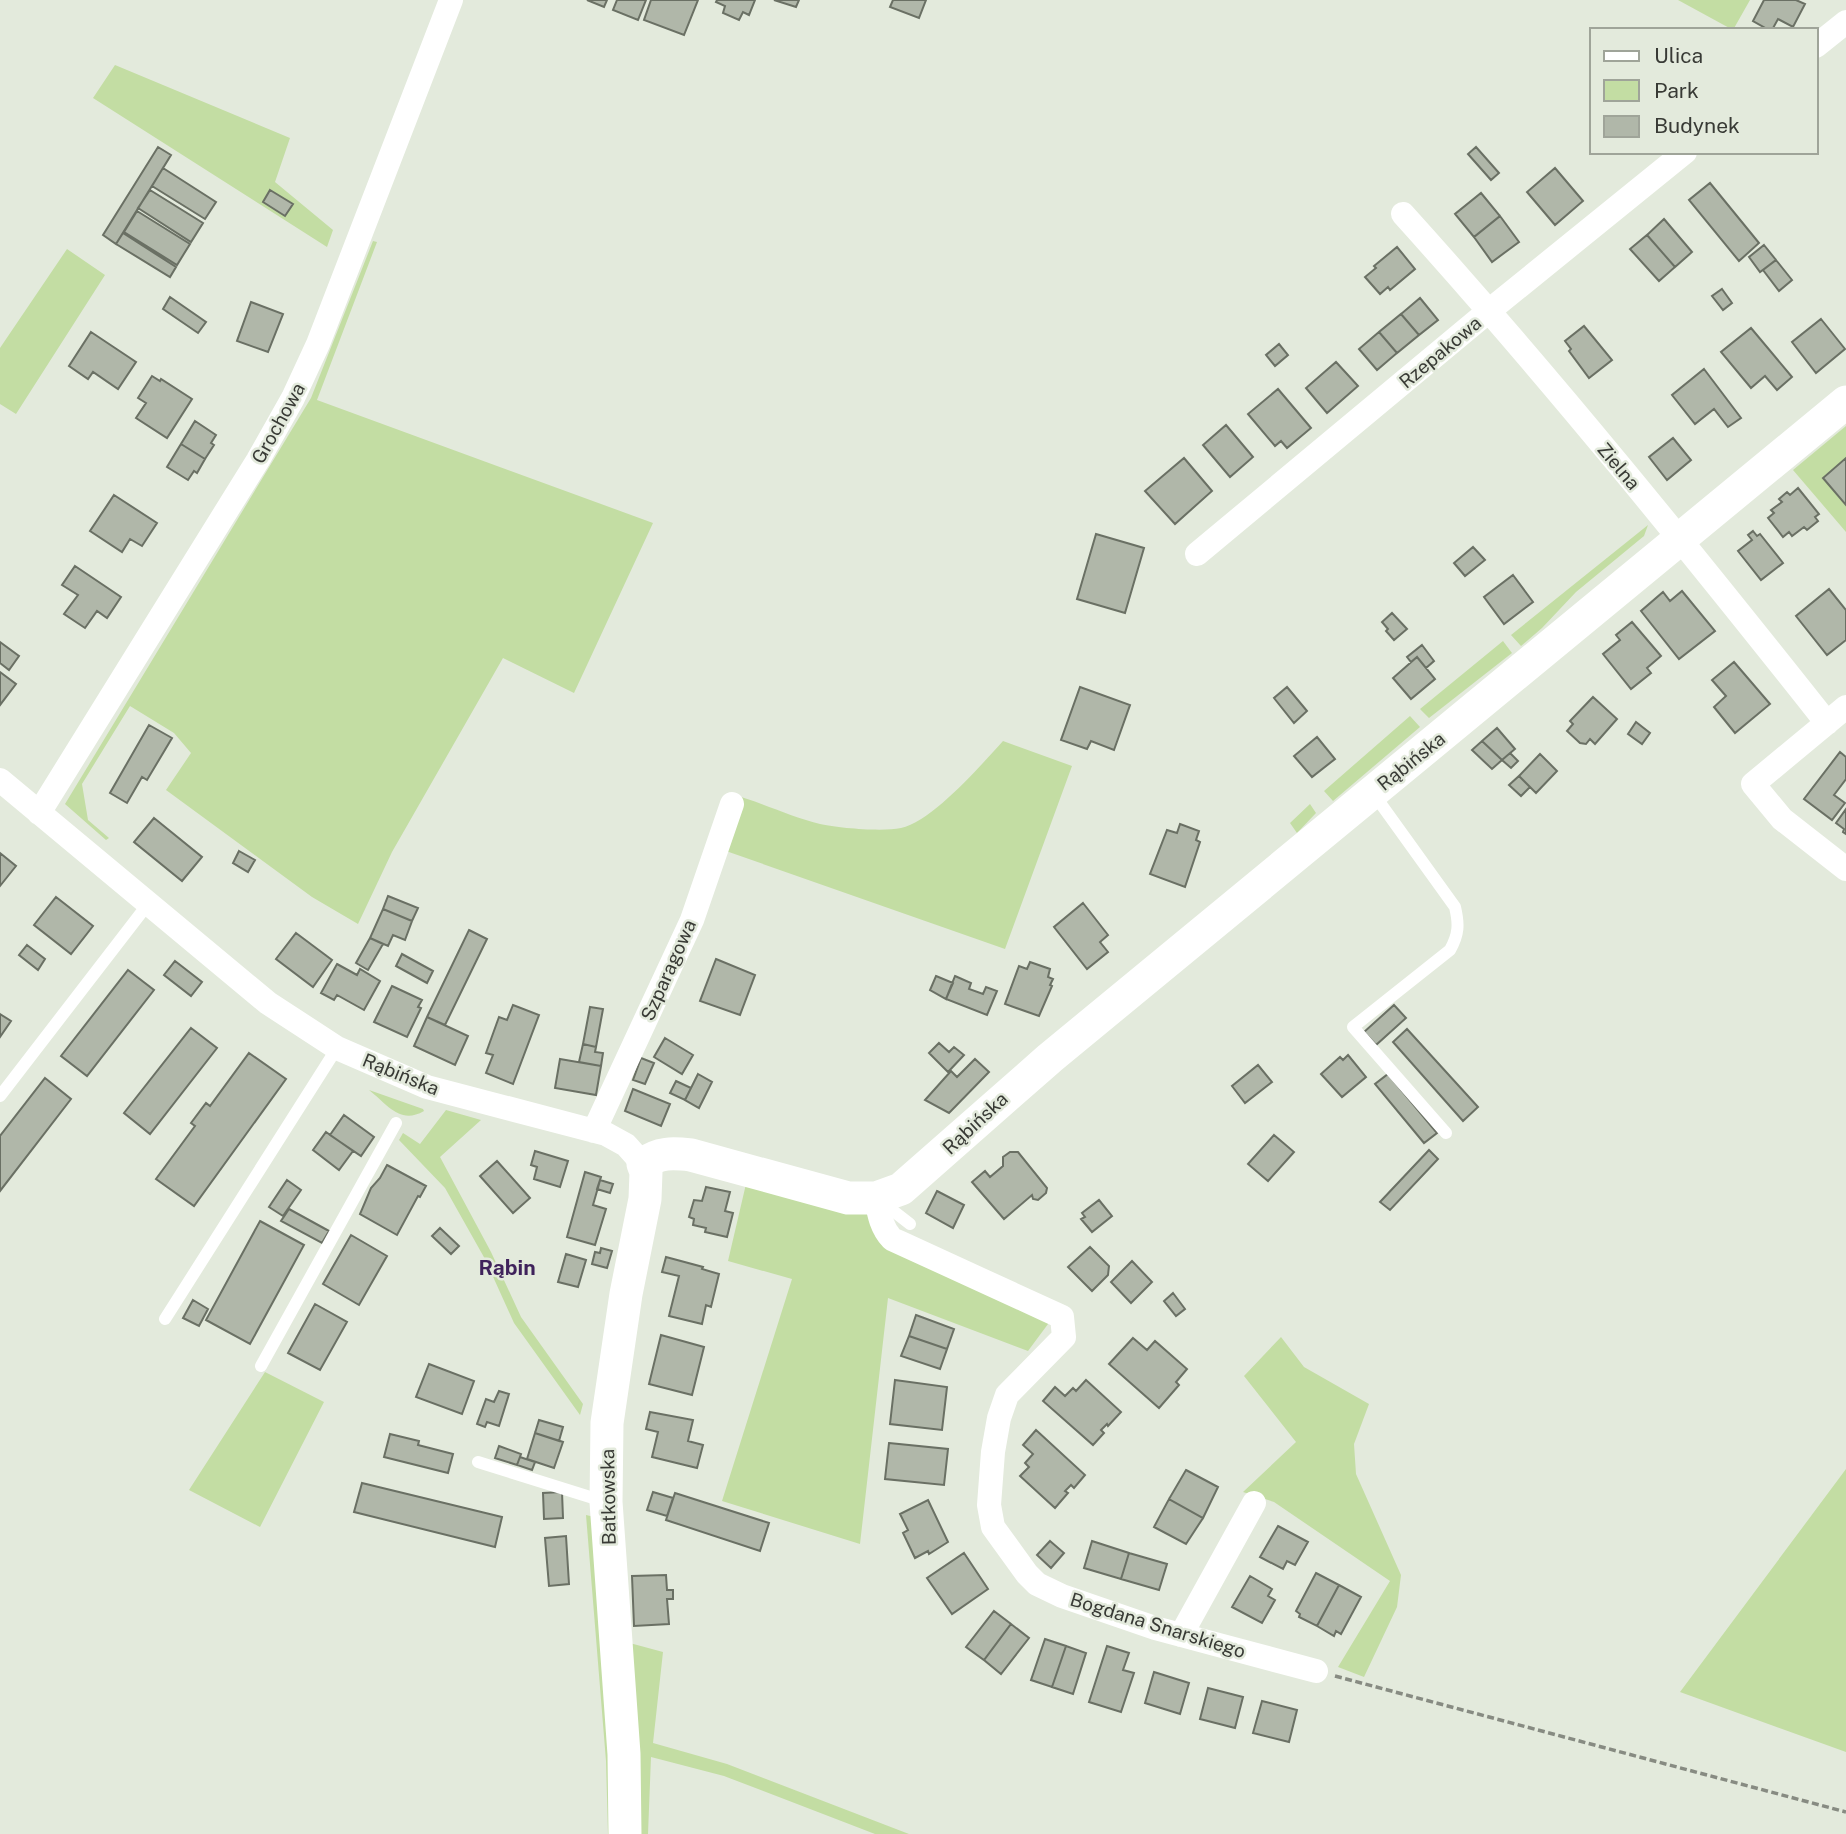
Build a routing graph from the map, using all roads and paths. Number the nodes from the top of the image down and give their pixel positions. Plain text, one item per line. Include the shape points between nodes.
1 (451, 0) edge
2 (1846, 22) edge
3 (1818, 44) edge
4 (1683, 154) edge
5 (1403, 214) dead end
6 (1490, 310) junction
7 (1846, 402) edge
8 (1680, 541) junction
9 (1197, 554) dead end
10 (1846, 707) edge
11 (1827, 723) junction
12 (0, 780) edge
13 (1373, 793) junction
14 (732, 804) dead end
15 (39, 813) junction
16 (1846, 869) edge
17 (148, 904) junction
18 (337, 1048) junction
19 (0, 1096) edge
20 (396, 1123) dead end
21 (594, 1131) junction
22 (1446, 1133) dead end
23 (643, 1164) junction
24 (881, 1197) junction
25 (910, 1224) dead end
26 (165, 1319) dead end
27 (261, 1366) dead end
28 (478, 1462) dead end
29 (606, 1502) junction
30 (1254, 1503) dead end
31 (1181, 1635) junction
32 (1316, 1671) joint
33 (1846, 1812) edge
34 (625, 1834) edge

1 - 15 street, Grochowa via 293,398
2 - 3 street
4 - 6 street, Rzepakowa
5 - 6 street, Zielna
6 - 8 street, Zielna
6 - 9 street, Rzepakowa
7 - 8 street, Rąbińska
8 - 11 street, Zielna
8 - 13 street, Rąbińska
10 - 11 street
11 - 16 street via 1754,784 1782,818
12 - 15 street, Rąbińska
13 - 22 lane via 1455,907 1459,923 1450,950 1353,1027
13 - 24 street, Rąbińska via 1002,1097 901,1189
14 - 21 street, Szparagowa via 692,920
15 - 17 street, Rąbińska
17 - 18 street, Rąbińska via 268,1003
17 - 19 lane
18 - 21 street, Rąbińska via 427,1087
18 - 26 lane
20 - 27 lane
21 - 23 street, Rąbińska via 619,1139
23 - 24 street via 654,1156 691,1155 848,1198
23 - 29 street, Batkowska via 645,1199 607,1423
24 - 25 lane
24 - 31 street, Bogdana Snarskiego via 882,1224 892,1239 1062,1317 1064,1337 1007,1395 993,1452 989,1505 993,1527 1037,1584
28 - 29 lane
29 - 34 street, Batkowska via 624,1754
30 - 31 street
31 - 32 street, Bogdana Snarskiego
32 - 33 path

